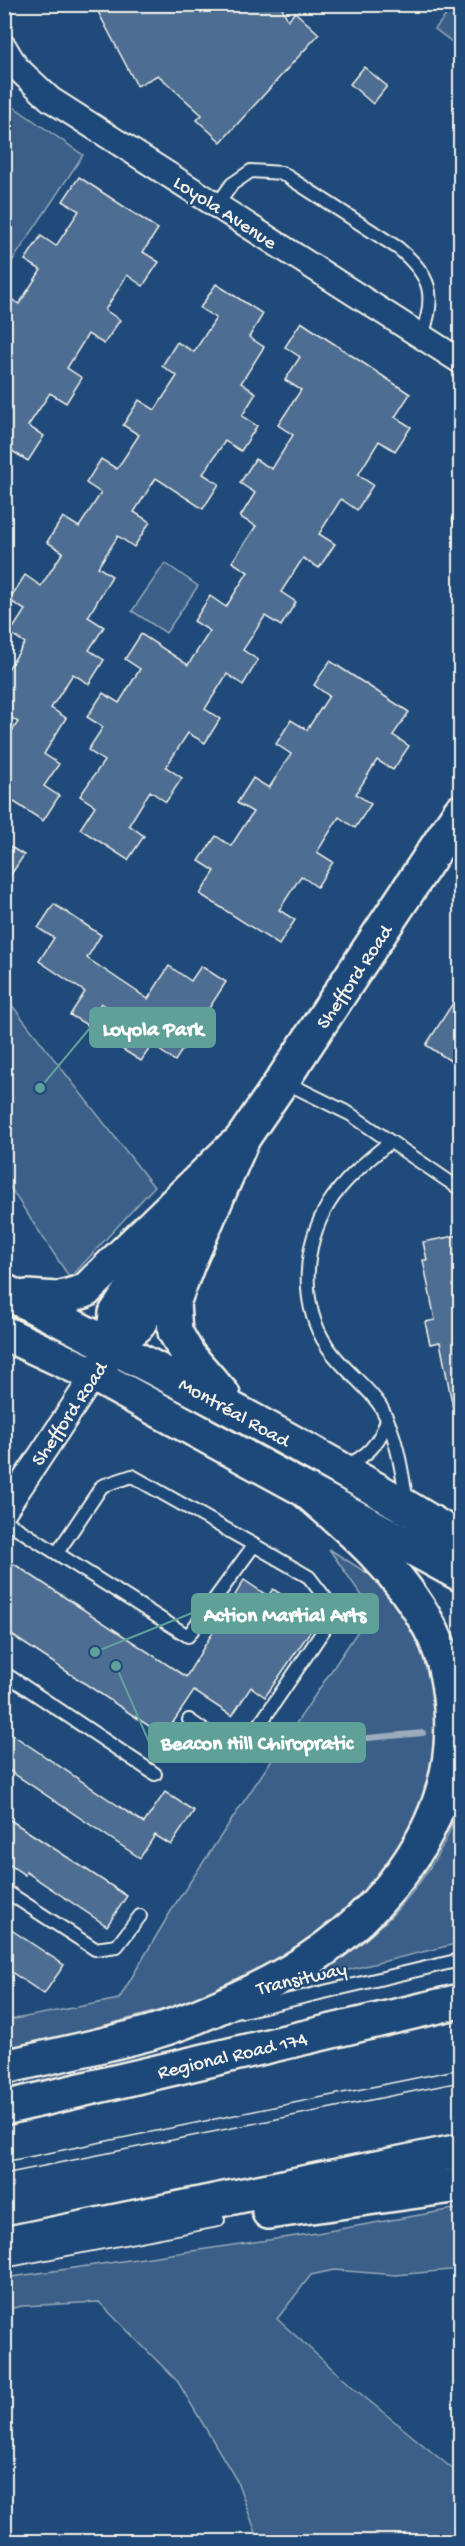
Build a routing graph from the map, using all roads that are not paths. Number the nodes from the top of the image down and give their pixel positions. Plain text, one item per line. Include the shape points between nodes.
1 (4, 47) edge
2 (217, 205) junction
3 (422, 336) junction
4 (460, 361) edge
5 (460, 812) edge
6 (282, 1081) junction
7 (243, 1138) junction
8 (390, 1142) junction
9 (460, 1189) edge
10 (9, 1293) edge
11 (4, 1333) edge
12 (113, 1346) junction
13 (94, 1375) junction
14 (238, 1413) junction
15 (387, 1420) junction
16 (339, 1469) junction
17 (305, 1490) junction
18 (8, 1497) edge
19 (408, 1507) junction
20 (4, 1520) edge
21 (460, 1540) edge
22 (254, 1545) junction
23 (57, 1553) junction
24 (460, 1574) edge
25 (4, 1672) edge
26 (189, 1720) dead end
27 (155, 1773) dead end
28 (4, 1890) edge
29 (140, 1916) dead end
30 (460, 1960) edge
31 (460, 2001) edge
32 (151, 2032) junction
33 (4, 2067) edge
34 (4, 2108) edge
35 (460, 2151) edge
36 (460, 2185) edge
37 (218, 2220) junction
38 (4, 2244) edge
39 (4, 2261) edge

1 - 2 street, Loyola Avenue via 16,67 50,99
2 - 3 street, Loyola Avenue
2 - 3 lane via 231,184 251,171 282,173 413,261 424,274 430,292 431,309
3 - 4 street, Loyola Avenue
5 - 6 main road, Shefford Road
6 - 7 main road, Shefford Road
6 - 8 lane via 331,1103
7 - 10 main road via 85,1291 57,1299
7 - 12 main road, Shefford Road via 138,1325
7 - 14 main road via 173,1304 175,1332 189,1356
8 - 9 lane
8 - 15 lane via 348,1179 329,1203 310,1251 308,1274 309,1297 325,1343 380,1406
10 - 12 main road, Montréal Road
11 - 13 main road, Montréal Road
12 - 13 main road, Shefford Road
12 - 14 main road, Montréal Road
13 - 17 main road, Montréal Road
13 - 18 street, Shefford Road
14 - 16 main road, Montréal Road
15 - 16 lane via 382,1435 366,1456
15 - 19 lane
16 - 19 main road, Montréal Road
17 - 24 main road, Montréal Road
17 - 32 main road via 384,1562 429,1626 450,1692 453,1734 448,1775 435,1817 413,1859 380,1900 344,1935 307,1962 263,1986
19 - 21 main road, Montréal Road
20 - 23 lane
22 - 23 lane via 132,1476 102,1486
22 - 23 lane via 188,1636
22 - 26 lane via 309,1577 336,1612 239,1755
25 - 27 lane
28 - 29 lane via 94,1949 117,1946
30 - 32 lane, Transitway
31 - 34 main road, Regional Road 174
32 - 33 main road
35 - 38 main road
36 - 37 main road
37 - 38 main road
37 - 39 lane

